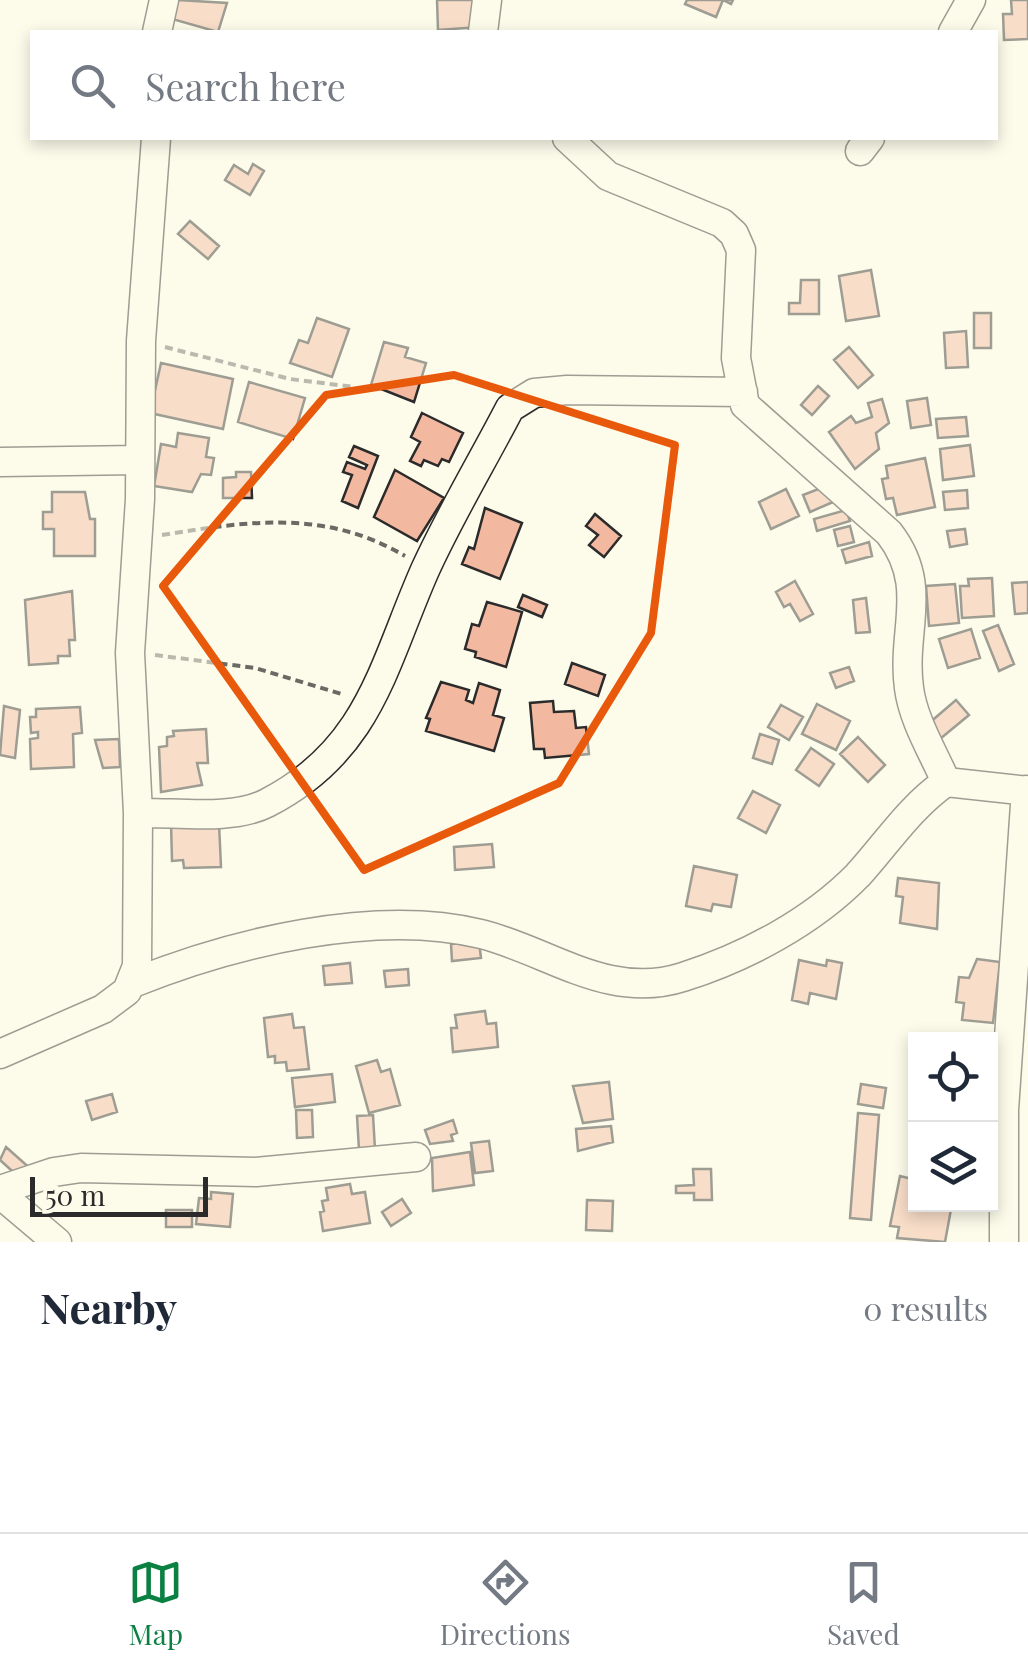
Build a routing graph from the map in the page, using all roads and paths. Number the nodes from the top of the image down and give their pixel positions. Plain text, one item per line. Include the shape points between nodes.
1 (164, 0) edge
2 (488, 0) edge
3 (971, 0) edge
4 (156, 30) edge
5 (483, 30) edge
6 (953, 30) edge
7 (156, 140) edge
8 (569, 140) edge
9 (141, 341) junction
10 (354, 387) dead end
11 (744, 392) junction
12 (138, 460) junction
13 (0, 462) edge
14 (137, 539) junction
15 (426, 569) junction
16 (130, 654) junction
17 (371, 706) junction
18 (946, 782) junction
19 (1027, 791) edge
20 (138, 813) junction
21 (133, 983) junction
22 (0, 1054) edge
23 (416, 1157) dead end
24 (0, 1192) edge
25 (30, 1230) edge
26 (57, 1242) edge
27 (1004, 1242) edge

1 - 4 street
2 - 5 street
3 - 6 street
7 - 9 street
8 - 11 street via 608,176 734,234 741,250 736,358
9 - 10 path via 290,379
9 - 12 street
11 - 15 street via 534,393 510,408
11 - 18 street via 744,405 903,551 912,575 909,692
12 - 13 street
12 - 14 street
14 - 15 path via 263,520 297,522 379,541
14 - 16 street
15 - 17 street
16 - 17 path via 255,668
16 - 20 street
17 - 20 street via 334,753 264,805
18 - 19 street
18 - 21 street via 816,912 760,944 649,985 562,966 481,934 416,928 273,938 194,958
19 - 27 street via 1004,1110
20 - 21 street
21 - 22 street via 82,1021
23 - 24 street via 256,1172 81,1168
24 - 25 street
25 - 26 street

